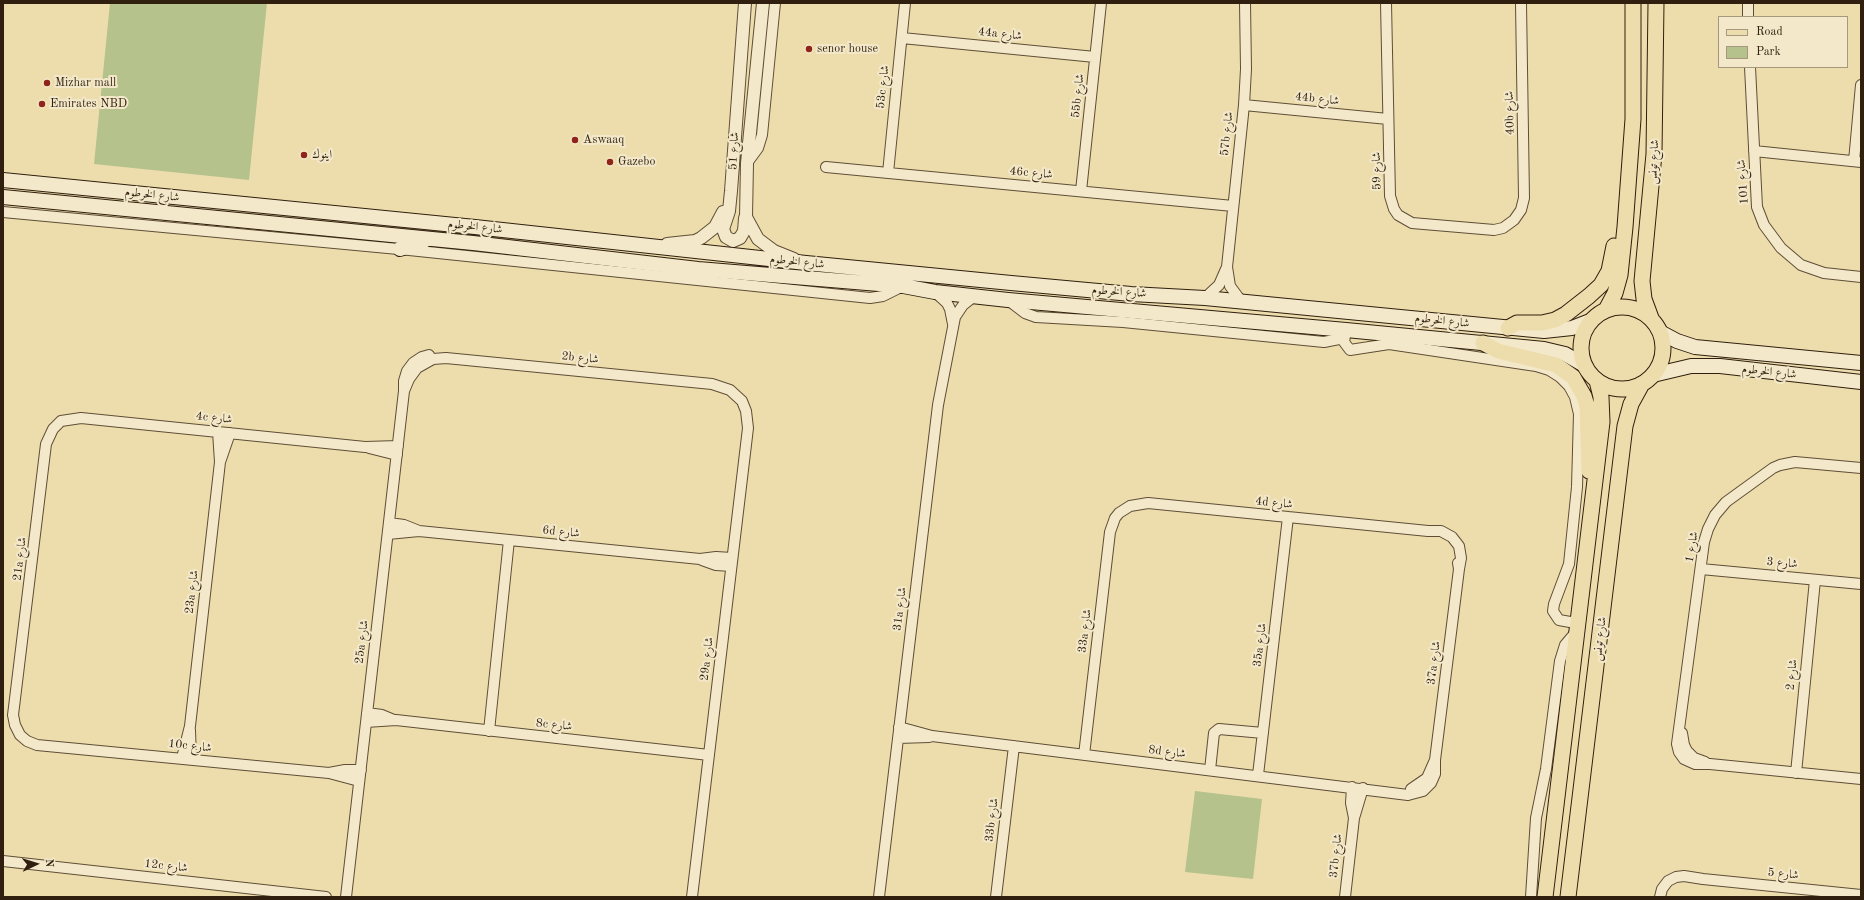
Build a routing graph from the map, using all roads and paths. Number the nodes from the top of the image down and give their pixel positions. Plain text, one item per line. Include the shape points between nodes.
1 (745, 3) edge
2 (762, 3) edge
3 (775, 3) edge
4 (905, 3) edge
5 (1101, 3) edge
6 (1245, 3) edge
7 (1386, 3) edge
8 (1521, 3) edge
9 (1633, 3) edge
10 (1656, 3) edge
11 (1748, 3) edge
12 (1748, 16) edge
13 (902, 38) junction
14 (1095, 57) junction
15 (1750, 68) edge
16 (1861, 85) edge
17 (1244, 105) junction
18 (1388, 120) junction
19 (1754, 151) junction
20 (1857, 161) edge
21 (747, 163) junction
22 (826, 167) dead end
23 (888, 173) junction
24 (3, 180) edge
25 (732, 191) junction
26 (1081, 191) junction
27 (3, 197) edge
28 (1233, 206) junction
29 (3, 212) edge
30 (746, 217) junction
31 (1514, 220) joint
32 (475, 227) junction
33 (1625, 227) junction
34 (429, 240) junction
35 (473, 243) junction
36 (652, 246) junction
37 (400, 249) junction
38 (806, 263) junction
39 (1227, 267) junction
40 (940, 275) junction
41 (1861, 277) edge
42 (840, 280) junction
43 (903, 286) junction
44 (936, 292) junction
45 (973, 297) junction
46 (1205, 298) junction
47 (1008, 300) junction
48 (1241, 302) junction
49 (1607, 308) junction
50 (1651, 318) junction
51 (1590, 321) junction
52 (953, 324) junction
53 (1508, 328) junction
54 (1660, 332) junction
55 (1345, 334) junction
56 (1324, 342) junction
57 (1483, 343) junction
58 (1350, 350) junction
59 (422, 360) joint
60 (1861, 363) edge
61 (1584, 365) junction
62 (1648, 379) junction
63 (1597, 381) junction
64 (1861, 382) edge
65 (742, 396) joint
66 (61, 421) joint
67 (218, 432) junction
68 (230, 433) junction
69 (397, 450) junction
70 (220, 462) junction
71 (1861, 468) edge
72 (1593, 499) junction
73 (1119, 513) joint
74 (1288, 517) junction
75 (389, 523) junction
76 (419, 531) junction
77 (388, 534) junction
78 (510, 540) junction
79 (1452, 542) joint
80 (732, 562) junction
81 (1701, 569) junction
82 (1815, 580) junction
83 (1861, 584) edge
84 (1577, 626) junction
85 (367, 717) junction
86 (899, 727) junction
87 (489, 731) junction
88 (23, 733) joint
89 (1263, 733) junction
90 (932, 736) junction
91 (898, 738) junction
92 (1014, 746) junction
93 (709, 754) junction
94 (1084, 755) junction
95 (187, 758) junction
96 (361, 770) junction
97 (1210, 770) junction
98 (329, 773) junction
99 (1796, 773) junction
100 (1258, 776) junction
101 (1861, 779) edge
102 (359, 781) junction
103 (1425, 785) joint
104 (1352, 787) junction
105 (1363, 788) junction
106 (1354, 818) junction
107 (3, 861) edge
108 (1703, 879) junction
109 (1861, 895) edge
110 (693, 896) edge
111 (326, 897) edge
112 (346, 897) edge
113 (879, 897) edge
114 (996, 897) edge
115 (1345, 897) edge
116 (1531, 897) edge
117 (1544, 897) edge
118 (1568, 897) edge
119 (1660, 897) edge
120 (1664, 897) edge

1 - 25 street, شارع 51
2 - 21 street, شارع 51
3 - 21 street via 762,134 758,148
4 - 13 street, 53c شارع
5 - 14 street, 55b شارع
6 - 17 street, 57b شارع
7 - 18 street, شارع 59
8 - 31 street, 40b شارع via 1524,198 1521,210
9 - 33 main road, شارع تونس via 1633,119
10 - 50 main road, شارع تونس via 1654,154 1642,281 1644,299
11 - 12 street
13 - 14 street, 44a شارع
13 - 23 street, 53c شارع
14 - 26 street, 55b شارع
15 - 19 street, شارع 101
16 - 20 street
17 - 18 street, 44b شارع
17 - 28 street, 57b شارع
18 - 31 street, شارع 59 via 1390,196 1398,216 1412,223 1489,230 1503,228
19 - 20 street
19 - 41 street, شارع 101 via 1757,207 1764,225 1775,241 1794,260 1809,269
21 - 30 street, شارع 51
22 - 23 street, 46c شارع
23 - 26 street, 46c شارع
24 - 32 main road, شارع الخرطوم
25 - 30 street via 723,229 726,237 733,241 740,238
25 - 36 street, شارع 51 via 718,222 706,235 695,241
26 - 28 street, 46c شارع
27 - 34 main road, شارع الخرطوم
28 - 39 street, 57b شارع
29 - 37 street
30 - 38 street, شارع 51 via 758,239 765,245 780,254
32 - 35 main road
32 - 36 main road, شارع الخرطوم
33 - 49 main road, شارع تونس via 1620,275
33 - 53 main road via 1616,237 1611,264 1605,278 1589,296 1555,320 1517,323
34 - 35 main road, شارع الخرطوم
34 - 37 main road
35 - 42 main road, شارع الخرطوم via 698,269
36 - 38 main road, شارع الخرطوم
37 - 43 street via 870,298 883,296
38 - 40 main road, شارع الخرطوم
39 - 46 street, 57b شارع via 1219,284
39 - 48 street, 57b شارع via 1230,286
40 - 42 main road via 938,283 932,285 879,277
40 - 46 main road, شارع الخرطوم via 1131,294
42 - 43 main road, شارع الخرطوم
43 - 44 main road, شارع الخرطوم
44 - 45 main road, شارع الخرطوم
44 - 52 street, 31a شارع via 950,309
45 - 47 main road, شارع الخرطوم
45 - 52 street, 31a شارع via 959,311
46 - 48 main road, شارع الخرطوم
47 - 55 main road, شارع الخرطوم
47 - 56 street via 1025,313 1036,317 1122,322
48 - 53 main road, شارع الخرطوم
49 - 50 main road via 1631,307
49 - 51 main road
50 - 54 main road
51 - 53 main road, شارع الخرطوم via 1554,331
51 - 61 main road via 1581,338
52 - 86 street, 31a شارع via 938,405
54 - 60 main road, شارع الخرطوم via 1695,347
54 - 62 main road via 1662,354 1659,365
55 - 56 street
55 - 57 main road, شارع الخرطوم
55 - 58 street via 1345,345
56 - 58 street
57 - 61 main road, شارع الخرطوم via 1551,350 1565,354
57 - 72 main road via 1498,351 1556,365 1573,377 1580,386 1587,406 1589,474
58 - 84 street via 1389,344 1536,366 1554,373 1569,386 1579,414 1578,487 1569,564 1553,611 1559,620
59 - 65 street, 2b شارع via 434,354 446,358 727,384 736,388
59 - 69 street, 25a شارع via 413,363 404,381
61 - 63 main road
62 - 63 main road via 1631,388 1619,389
62 - 64 main road, شارع الخرطوم via 1685,367 1715,366
62 - 118 main road, شارع تونس via 1631,404 1626,426
63 - 72 main road, شارع تونس via 1602,397 1603,414
65 - 80 street, 29a شارع via 751,408 751,418
66 - 67 street, 4c شارع via 81,418
66 - 88 street, 21a شارع via 53,429 46,444 16,705
67 - 68 street, 4c شارع
67 - 70 street, 23a شارع
68 - 69 street, 4c شارع via 365,447 380,452
68 - 70 street, 23a شارع
69 - 75 street, 25a شارع
70 - 95 street, 23a شارع
71 - 81 street, شارع 1 via 1795,462 1773,468 1726,502 1715,515 1706,536
72 - 84 main road, شارع تونس
73 - 74 street, 4d شارع via 1136,504 1148,503
73 - 94 street, 33a شارع via 1110,532
74 - 79 street, 4d شارع via 1441,531 1449,534
74 - 89 street, 35a شارع
75 - 76 street, 6d شارع
75 - 77 street, 25a شارع
76 - 77 street, 6d شارع
76 - 78 street, 6d شارع
77 - 85 street, 25a شارع
78 - 80 street, 6d شارع via 700,559 716,564
78 - 87 street
79 - 103 street, 37a شارع via 1459,569 1435,774
80 - 93 street, 29a شارع
81 - 82 street, شارع 3
81 - 99 street, شارع 1 via 1681,724 1687,752 1697,760 1710,764
82 - 83 street, شارع 3
82 - 99 street, شارع 2
84 - 116 street via 1565,645 1560,662 1546,769 1536,818
84 - 117 main road, شارع تونس
85 - 87 street, 8c شارع via 382,715 396,720
85 - 96 street, 25a شارع
86 - 90 street, 8d شارع
86 - 91 street, 31a شارع
87 - 93 street, 8c شارع
88 - 95 street, 10c شارع via 32,743
89 - 97 street via 1220,729 1214,733
89 - 100 street, 35a شارع
90 - 91 street, 8d شارع
90 - 92 street, 8d شارع
91 - 113 street, 31a شارع
92 - 94 street, 8d شارع
92 - 114 street, 33b شارع
93 - 110 street, 29a شارع
94 - 97 street, 8d شارع
95 - 98 street, 10c شارع
96 - 98 street, 10c شارع
96 - 102 street, 25a شارع
97 - 100 street, 8d شارع
98 - 102 street, 10c شارع
99 - 101 street, شارع 1
100 - 104 street, 8d شارع
102 - 112 street, 25a شارع
103 - 105 street, 8d شارع via 1398,793
104 - 105 street, 8d شارع
104 - 106 street, 37b شارع via 1351,803
105 - 106 street, 37b شارع
106 - 115 street, 37b شارع
107 - 111 street, 12c شارع
108 - 109 street, شارع 5
108 - 119 street, شارع 5 via 1676,877 1665,884
108 - 120 street, شارع 5 via 1677,882 1669,888

